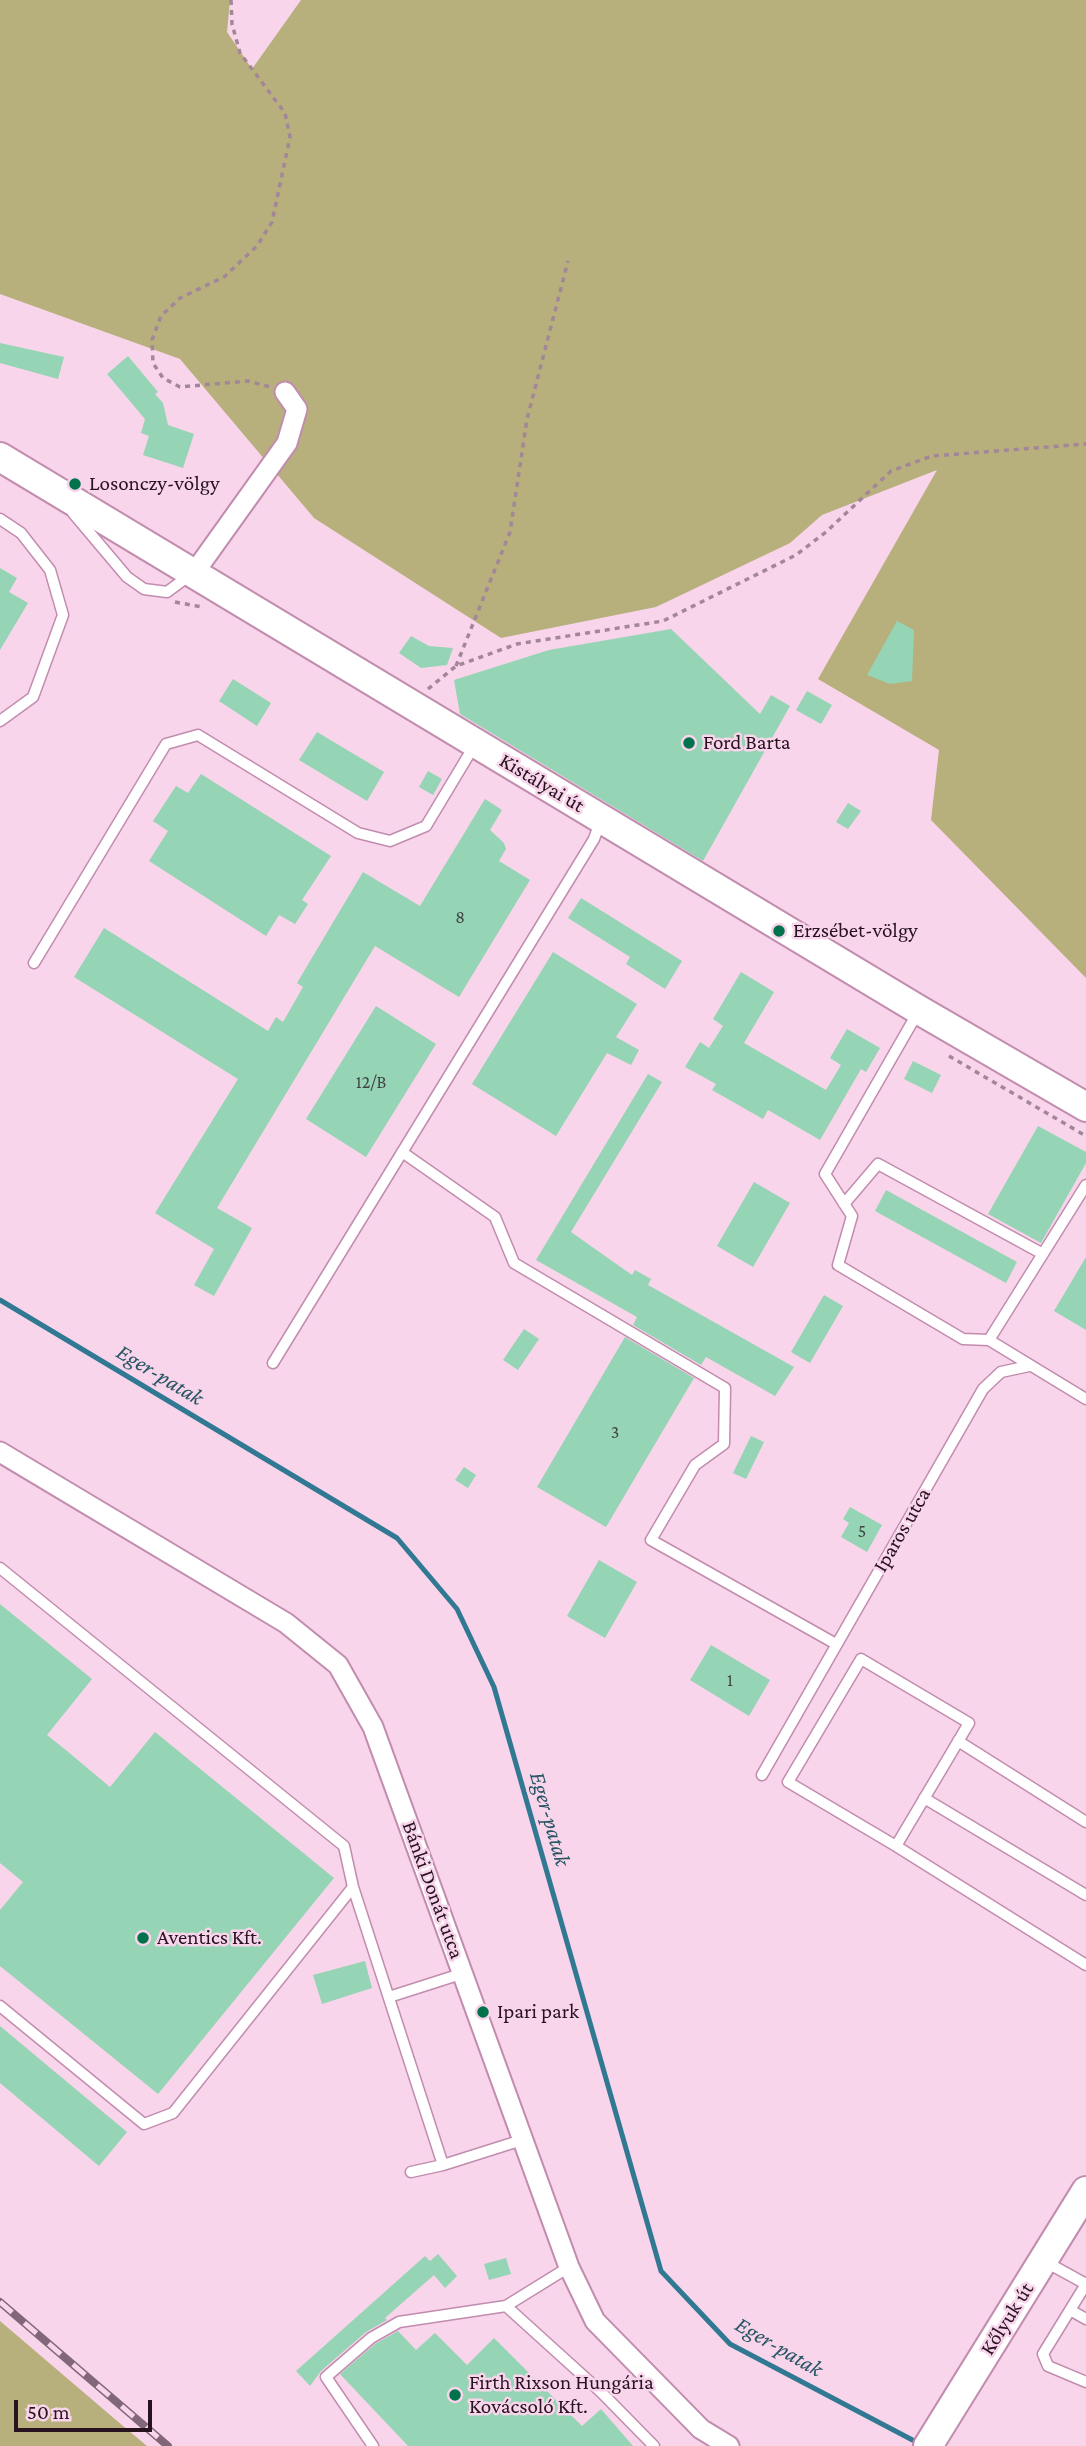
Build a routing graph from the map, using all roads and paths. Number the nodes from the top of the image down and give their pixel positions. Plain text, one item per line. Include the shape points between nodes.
1 (231, 0) edge
2 (568, 261) dead end
3 (285, 392) joint
4 (1086, 444) edge
5 (0, 457) edge
6 (56, 490) junction
7 (0, 519) edge
8 (194, 573) junction
9 (456, 666) junction
10 (410, 703) junction
11 (0, 721) edge
12 (476, 743) junction
13 (601, 818) junction
14 (34, 963) dead end
15 (919, 1010) junction
16 (1086, 1107) edge
17 (401, 1152) junction
18 (1086, 1185) edge
19 (845, 1204) junction
20 (1043, 1254) junction
21 (989, 1340) junction
22 (273, 1363) dead end
23 (1028, 1366) junction
24 (1086, 1399) edge
25 (0, 1451) edge
26 (0, 1568) edge
27 (836, 1644) junction
28 (958, 1741) junction
29 (762, 1775) dead end
30 (924, 1798) junction
31 (1086, 1822) edge
32 (896, 1846) junction
33 (353, 1887) junction
34 (1086, 1895) edge
35 (1086, 1965) edge
36 (464, 1973) junction
37 (389, 1997) junction
38 (0, 2006) edge
39 (522, 2140) junction
40 (443, 2165) junction
41 (411, 2172) dead end
42 (1086, 2191) edge
43 (1044, 2261) junction
44 (569, 2267) junction
45 (1086, 2284) edge
46 (506, 2306) junction
47 (1070, 2310) junction
48 (1086, 2319) edge
49 (1085, 2380) edge
50 (934, 2437) edge
51 (373, 2446) edge
52 (654, 2446) edge
53 (729, 2446) edge

1 - 3 path via 240,53 285,113 290,137 272,222 257,246 224,277 180,298 161,316 152,340 153,363 163,378 180,387 248,382
2 - 9 path via 527,419 510,532
3 - 8 street via 297,409 286,443
4 - 9 path via 932,456 891,471 796,555 663,621 517,644
5 - 6 main road, Kistályai út
6 - 8 main road, Kistályai út
6 - 8 lane via 118,567 144,589 167,592
7 - 11 lane via 21,533 50,570 63,615 33,697
8 - 10 main road, Kistályai út
9 - 10 path
10 - 12 main road, Kistályai út
12 - 13 main road, Kistályai út
12 - 14 lane via 426,826 390,841 358,833 198,735 166,744
13 - 15 main road, Kistályai út
13 - 17 lane via 594,839
15 - 16 main road, Kistályai út
15 - 19 lane via 825,1174
17 - 22 lane
17 - 27 lane via 495,1217 514,1263 725,1388 724,1444 695,1465 651,1539
18 - 20 lane
19 - 20 lane via 878,1164
19 - 21 lane via 852,1216 838,1265 963,1339
20 - 21 lane
21 - 23 lane
23 - 24 lane
23 - 27 lane, Iparos utca via 1001,1372 984,1389
25 - 36 street, Bánki Donát utca via 286,1623 338,1665 373,1727
26 - 33 lane via 344,1846
27 - 29 lane, Iparos utca
28 - 30 lane
28 - 31 lane
28 - 32 lane via 969,1723 861,1659 788,1782
30 - 32 lane
30 - 34 lane
32 - 35 lane
33 - 37 lane
33 - 38 lane via 173,2113 144,2124
36 - 37 lane
36 - 39 street, Bánki Donát utca
37 - 40 lane
39 - 40 lane
39 - 44 street, Bánki Donát utca
40 - 41 lane
42 - 43 main road, Kőlyuk út
43 - 45 lane
43 - 50 main road, Kőlyuk út
44 - 46 lane
44 - 53 street, Bánki Donát utca via 595,2321 701,2429
45 - 47 lane
46 - 51 lane via 399,2322 371,2338 326,2377
46 - 52 lane
47 - 48 lane
47 - 49 lane via 1043,2354 1048,2366

